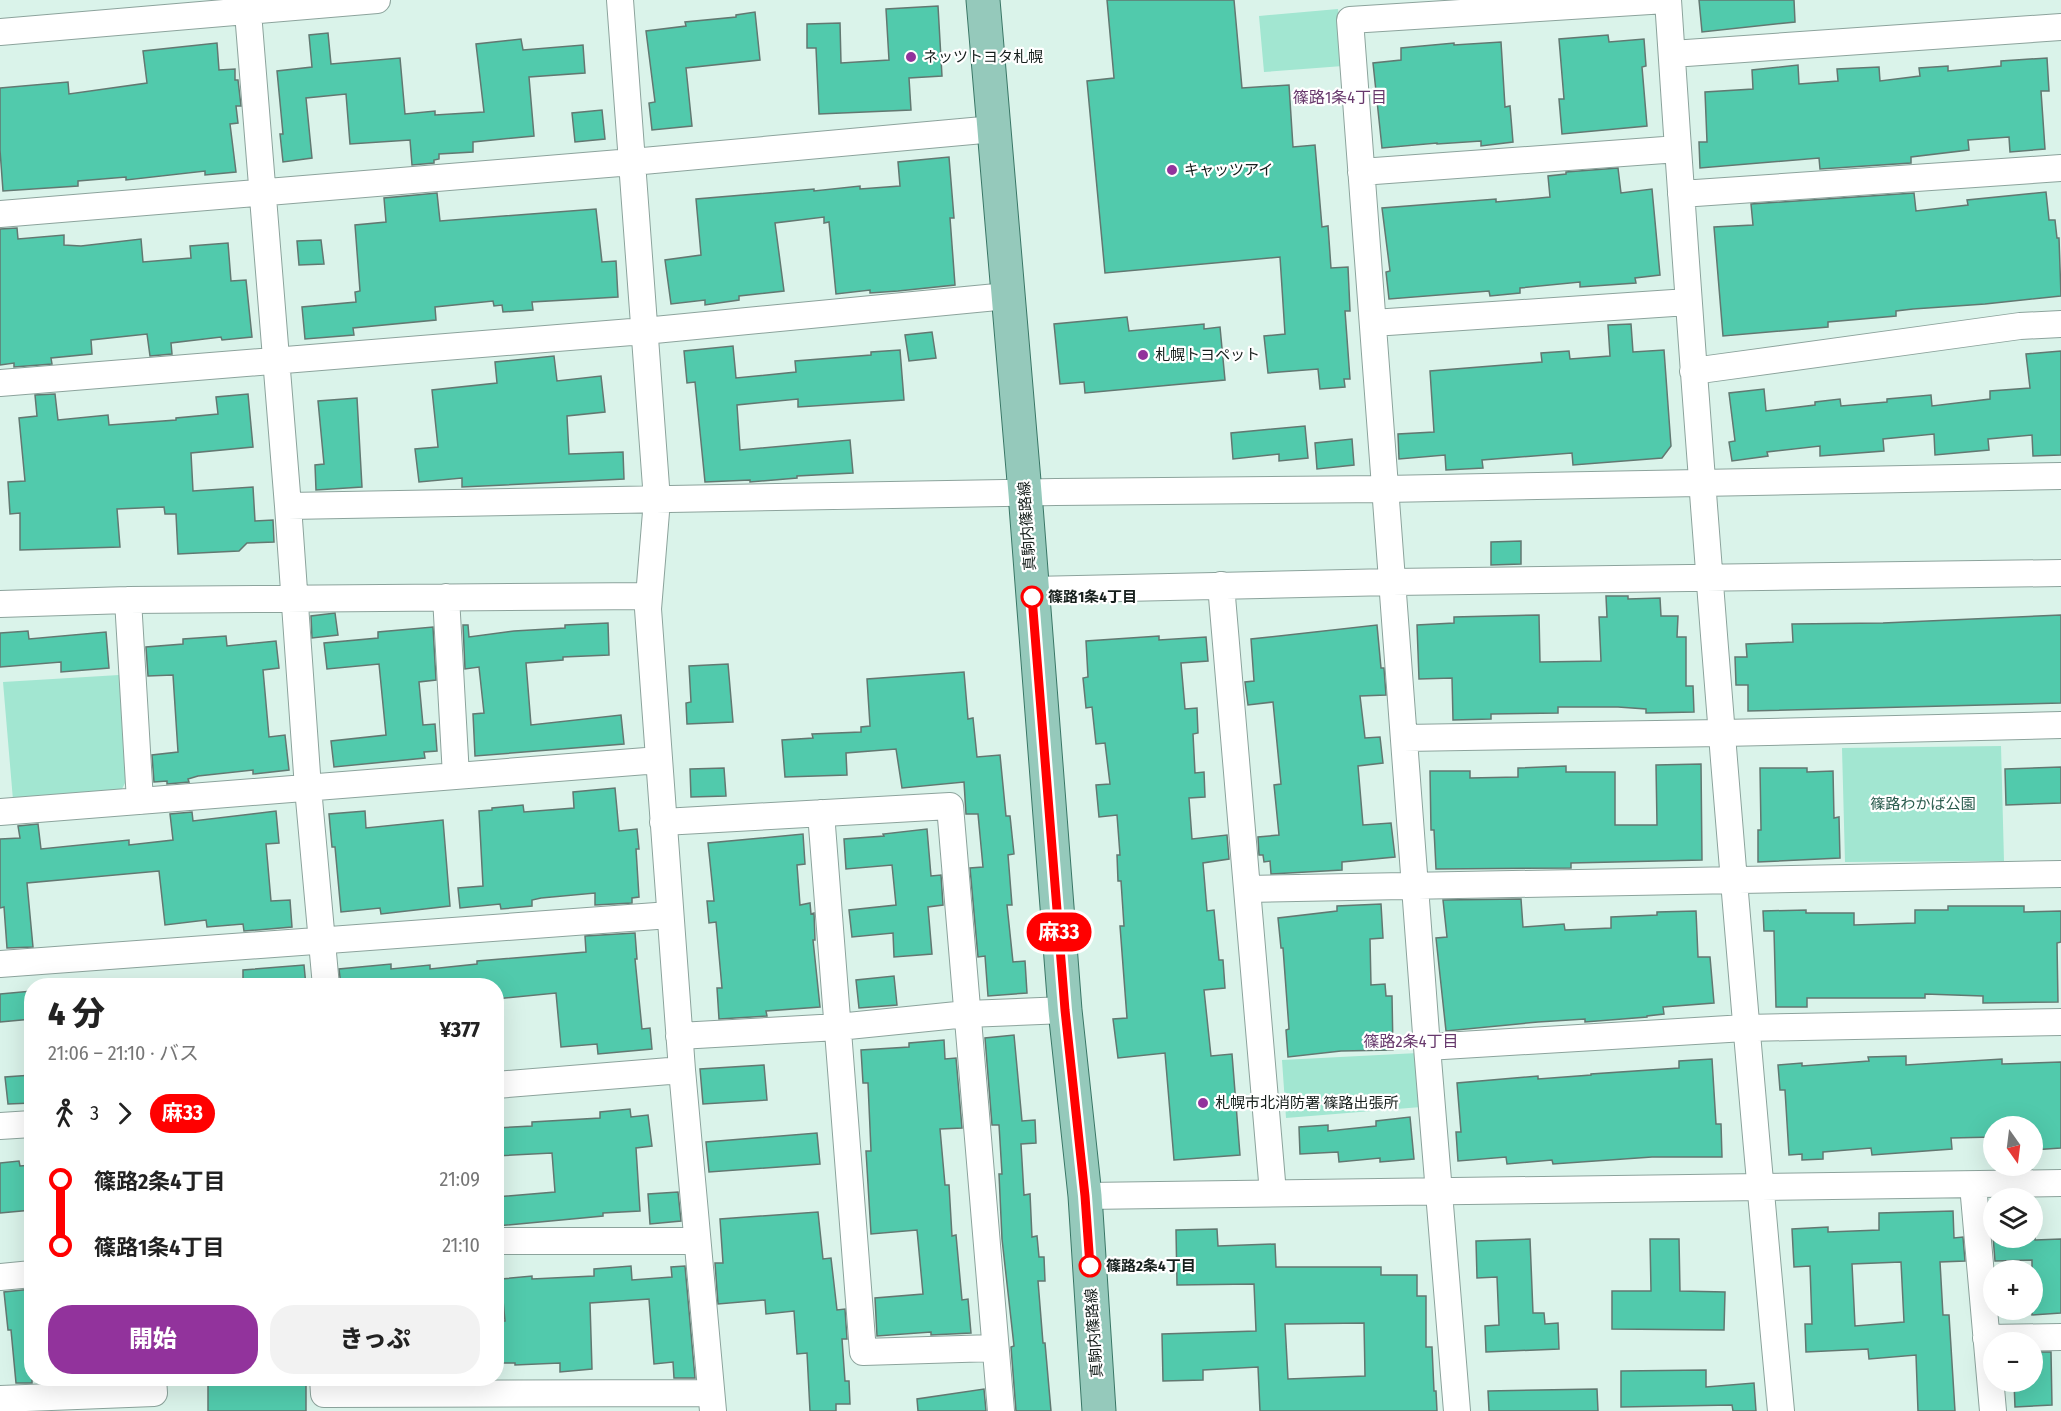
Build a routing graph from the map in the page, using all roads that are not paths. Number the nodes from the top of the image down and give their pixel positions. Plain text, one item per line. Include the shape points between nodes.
1 (377, 0) edge
2 (620, 0) edge
3 (983, 0) edge
4 (1667, 0) edge
5 (247, 5) edge
6 (1507, 5) edge
7 (1350, 10) edge
8 (2061, 27) edge
9 (0, 32) edge
10 (1672, 54) junction
11 (994, 129) junction
12 (1678, 149) junction
13 (632, 162) junction
14 (2061, 168) edge
15 (1362, 172) junction
16 (262, 193) junction
17 (1681, 194) junction
18 (0, 214) edge
19 (1007, 296) junction
20 (1688, 302) junction
21 (1373, 323) junction
22 (2061, 324) edge
23 (644, 331) junction
24 (276, 361) junction
25 (1693, 371) junction
26 (0, 383) edge
27 (2061, 476) edge
28 (1701, 483) junction
29 (1385, 489) junction
30 (1025, 493) junction
31 (657, 500) junction
32 (288, 506) junction
33 (2061, 573) edge
34 (1709, 579) junction
35 (1392, 582) junction
36 (1221, 585) junction
37 (1032, 590) junction
38 (649, 596) junction
39 (446, 597) junction
40 (295, 598) junction
41 (128, 600) junction
42 (0, 604) edge
43 (2061, 725) edge
44 (1722, 733) junction
45 (1404, 738) junction
46 (659, 760) junction
47 (456, 776) junction
48 (308, 788) junction
49 (140, 801) junction
50 (0, 812) edge
51 (821, 813) junction
52 (663, 822) junction
53 (2061, 874) edge
54 (1734, 881) junction
55 (1416, 885) junction
56 (1247, 889) junction
57 (670, 915) junction
58 (321, 941) junction
59 (0, 964) edge
60 (325, 978) edge
61 (1065, 1010) junction
62 (967, 1014) junction
63 (2061, 1022) edge
64 (838, 1027) junction
65 (1746, 1028) junction
66 (680, 1036) junction
67 (1427, 1047) junction
68 (682, 1070) junction
69 (504, 1084) edge
70 (24, 1124) edge
71 (0, 1126) edge
72 (2061, 1183) edge
73 (1974, 1185) junction
74 (1760, 1188) junction
75 (1440, 1192) junction
76 (1273, 1194) junction
77 (1085, 1196) junction
78 (504, 1241) edge
79 (697, 1241) junction
80 (24, 1275) edge
81 (0, 1277) edge
82 (1986, 1332) edge
83 (2043, 1337) edge
84 (2061, 1337) edge
85 (994, 1348) junction
86 (154, 1386) edge
87 (1991, 1392) edge
88 (324, 1395) edge
89 (0, 1398) edge
90 (712, 1402) edge
91 (1001, 1411) edge
92 (1100, 1411) edge
93 (1456, 1411) edge
94 (1781, 1411) edge
95 (1993, 1411) edge

1 - 5 street
2 - 13 street
3 - 11 main road, 真駒内篠路線
4 - 6 street
4 - 10 street
5 - 9 street
5 - 16 street
6 - 7 street
7 - 15 street
8 - 10 street
10 - 12 street
11 - 13 street
11 - 19 main road, 真駒内篠路線
12 - 15 street
12 - 17 street
13 - 16 street
13 - 23 street
14 - 17 street
15 - 21 street
16 - 18 street
16 - 24 street
17 - 20 street
19 - 23 street
19 - 30 main road, 真駒内篠路線
20 - 21 street
20 - 25 street
21 - 29 street
22 - 25 street via 2020,326
23 - 24 street
23 - 31 street
24 - 26 street
24 - 32 street
25 - 28 street
27 - 28 street
28 - 29 street
28 - 34 street
29 - 30 street
29 - 35 street
30 - 31 street
30 - 37 main road, 真駒内篠路線
31 - 32 street
31 - 38 street
32 - 40 street
33 - 34 street
34 - 35 street
34 - 44 street
35 - 36 street
35 - 45 street
36 - 37 street
36 - 56 street
37 - 61 main road, 真駒内篠路線
38 - 39 street
38 - 46 street
39 - 40 street
39 - 47 street
40 - 41 street
40 - 48 street
41 - 42 street
41 - 49 street
43 - 44 street
44 - 45 street
44 - 54 street
45 - 55 street
46 - 47 street
46 - 52 street
47 - 48 street
48 - 49 street
48 - 58 street
49 - 50 street
51 - 52 street
51 - 62 street via 950,806
51 - 64 street
52 - 57 street
53 - 54 street
54 - 55 street
54 - 65 street
55 - 56 street
55 - 67 street
56 - 76 street
57 - 58 street
57 - 66 street
58 - 59 street
58 - 60 street
61 - 62 street
61 - 77 main road, 真駒内篠路線
62 - 64 street
62 - 85 street
63 - 65 street
64 - 66 street
64 - 85 street via 863,1352
65 - 67 street
65 - 74 street
66 - 68 street
67 - 75 street
68 - 69 street
68 - 79 street
70 - 71 street
72 - 73 street
73 - 74 street
73 - 82 street
74 - 75 street
74 - 94 street
75 - 76 street
75 - 93 street
76 - 77 street
77 - 92 main road, 真駒内篠路線
78 - 79 street
79 - 90 street
80 - 81 street
83 - 84 street
85 - 91 street
86 - 89 street via 154,1393
87 - 95 street
88 - 90 street

